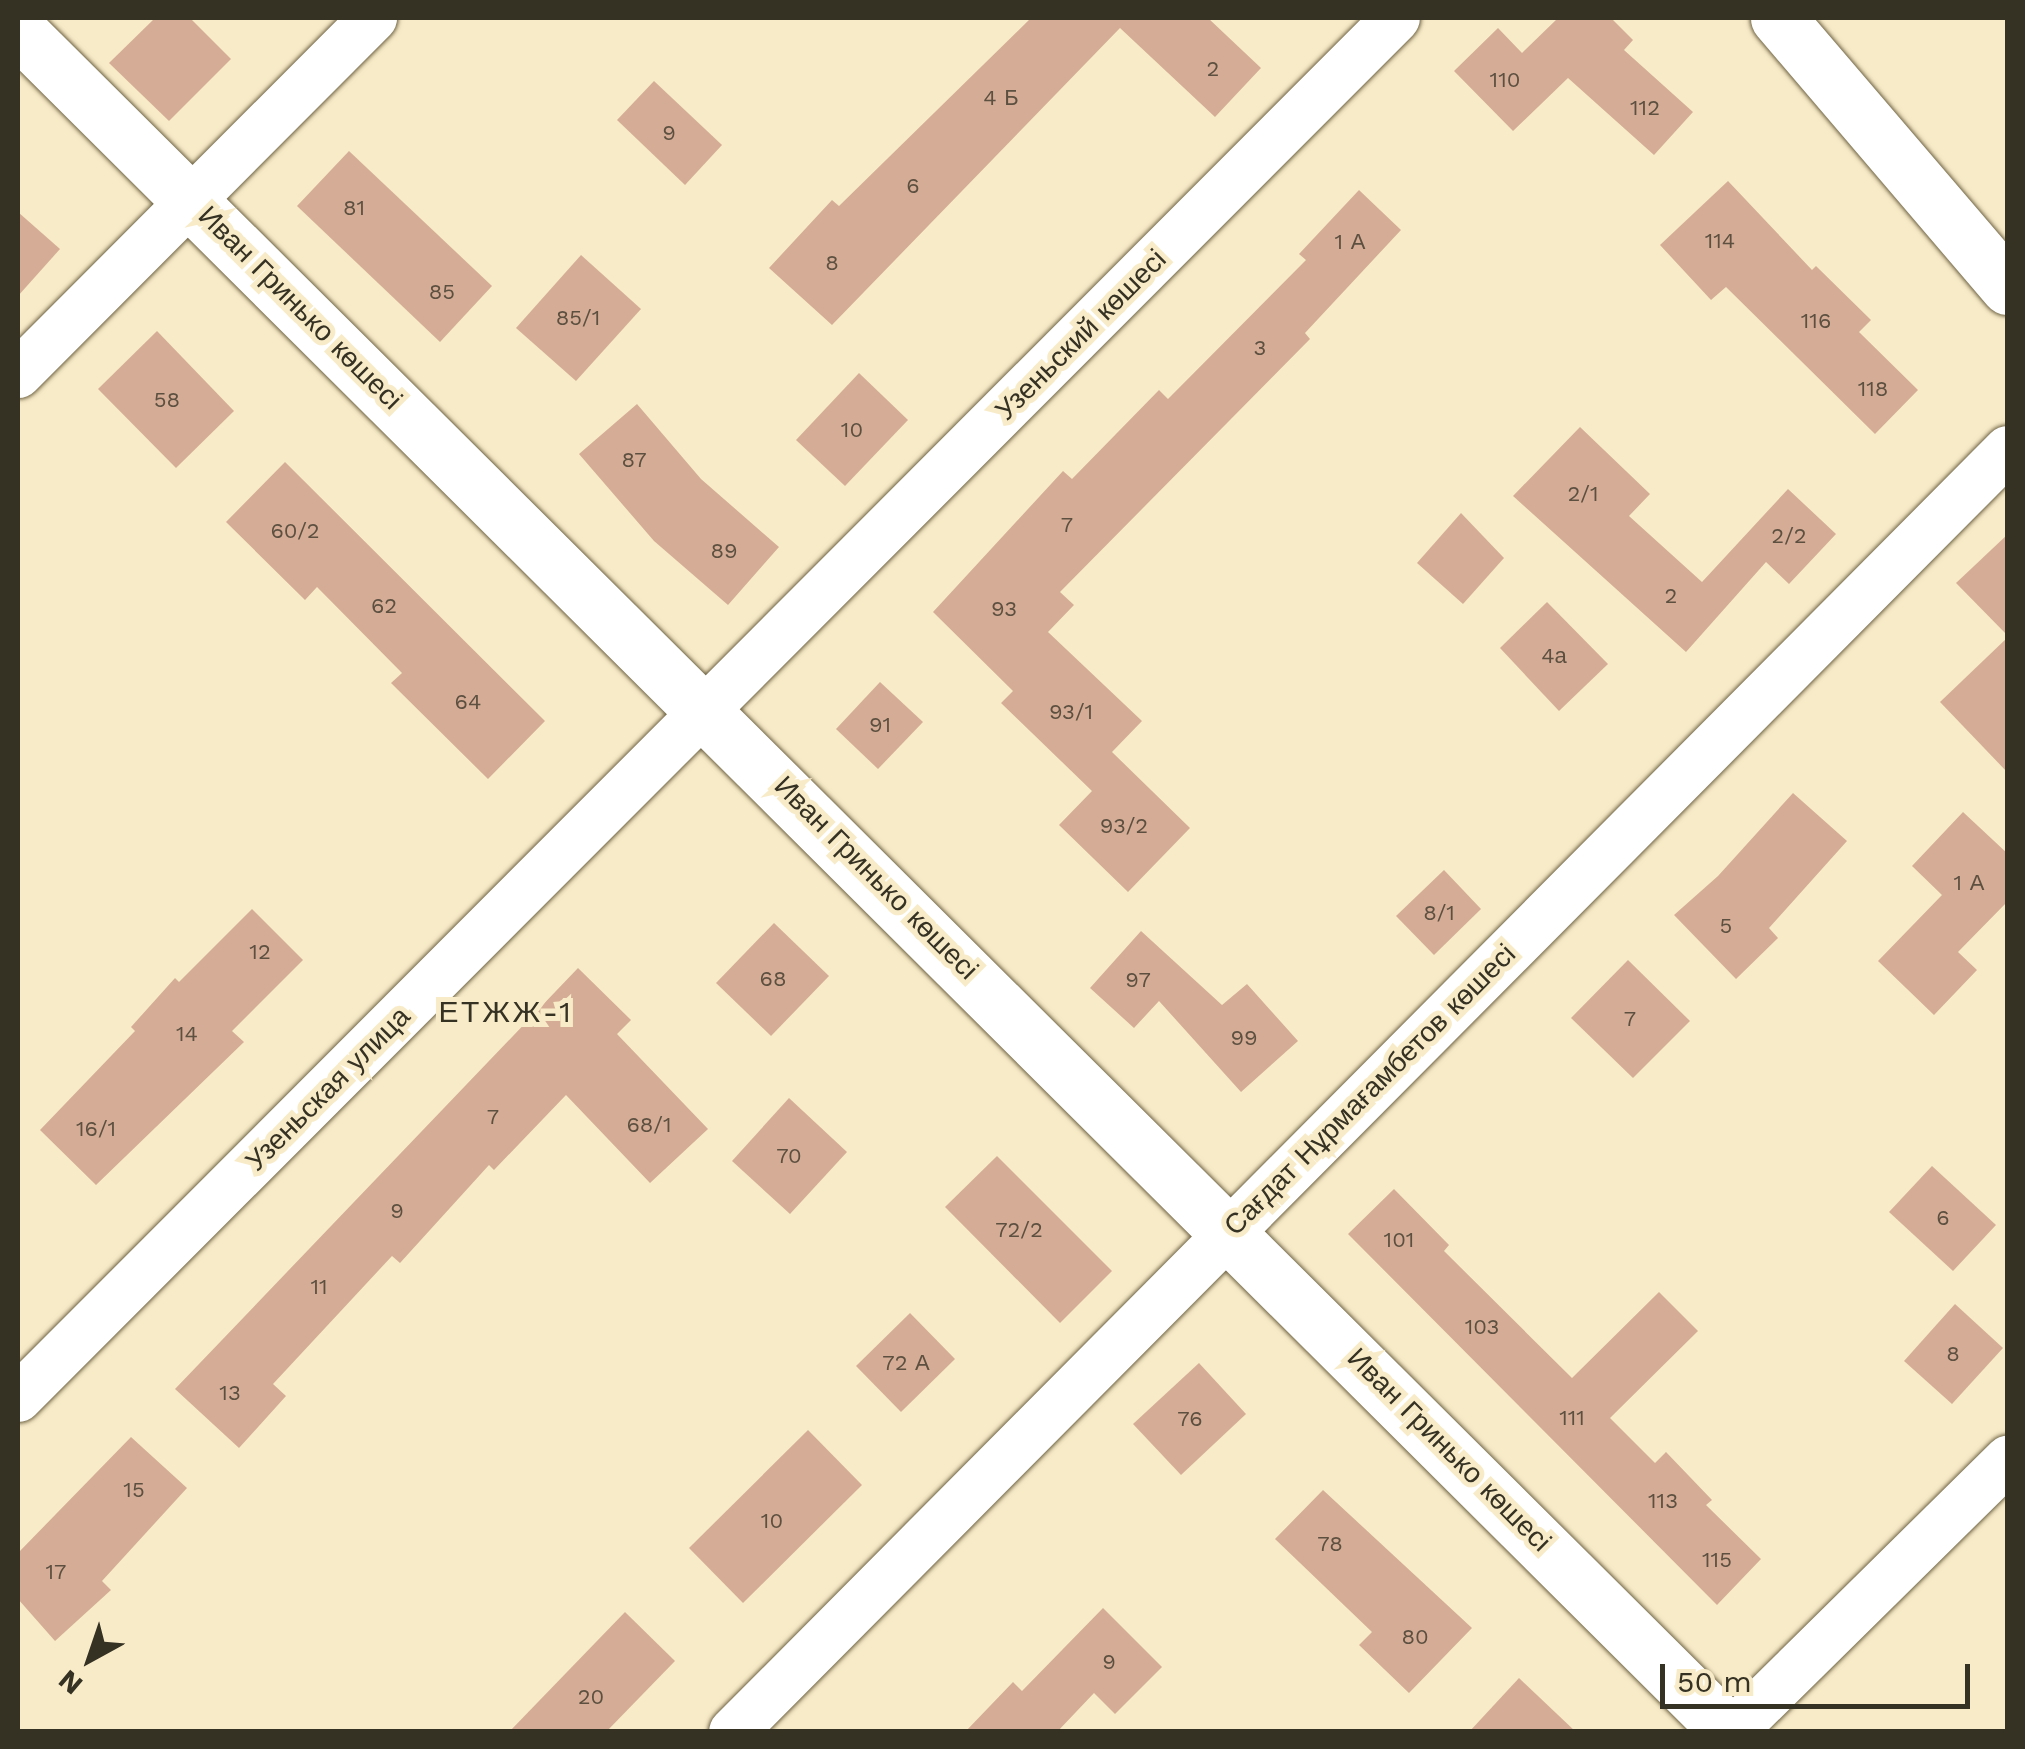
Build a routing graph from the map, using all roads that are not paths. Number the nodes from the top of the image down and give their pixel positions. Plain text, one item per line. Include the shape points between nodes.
1 (373, 18) edge
2 (1396, 18) edge
3 (1778, 18) edge
4 (18, 30) edge
5 (192, 201) junction
6 (2008, 288) edge
7 (18, 374) edge
8 (2008, 450) edge
9 (766, 653) joint
10 (708, 711) junction
11 (1230, 1230) junction
12 (18, 1398) edge
13 (2008, 1460) edge
14 (733, 1732) edge
15 (1730, 1732) edge

1 - 5 street
2 - 9 street, Узеньский көшесі
3 - 6 street
4 - 5 street, Иван Гринько көшесі
5 - 7 street
5 - 10 street, Иван Гринько көшесі
8 - 11 street, Сағдат Нұрмағамбетов көшесі
9 - 10 street, Узеньская улица
10 - 11 street, Иван Гринько көшесі
10 - 12 street, Узеньская улица
11 - 14 street, Сағдат Нұрмағамбетов көшесі
11 - 15 street, Иван Гринько көшесі
13 - 15 street

